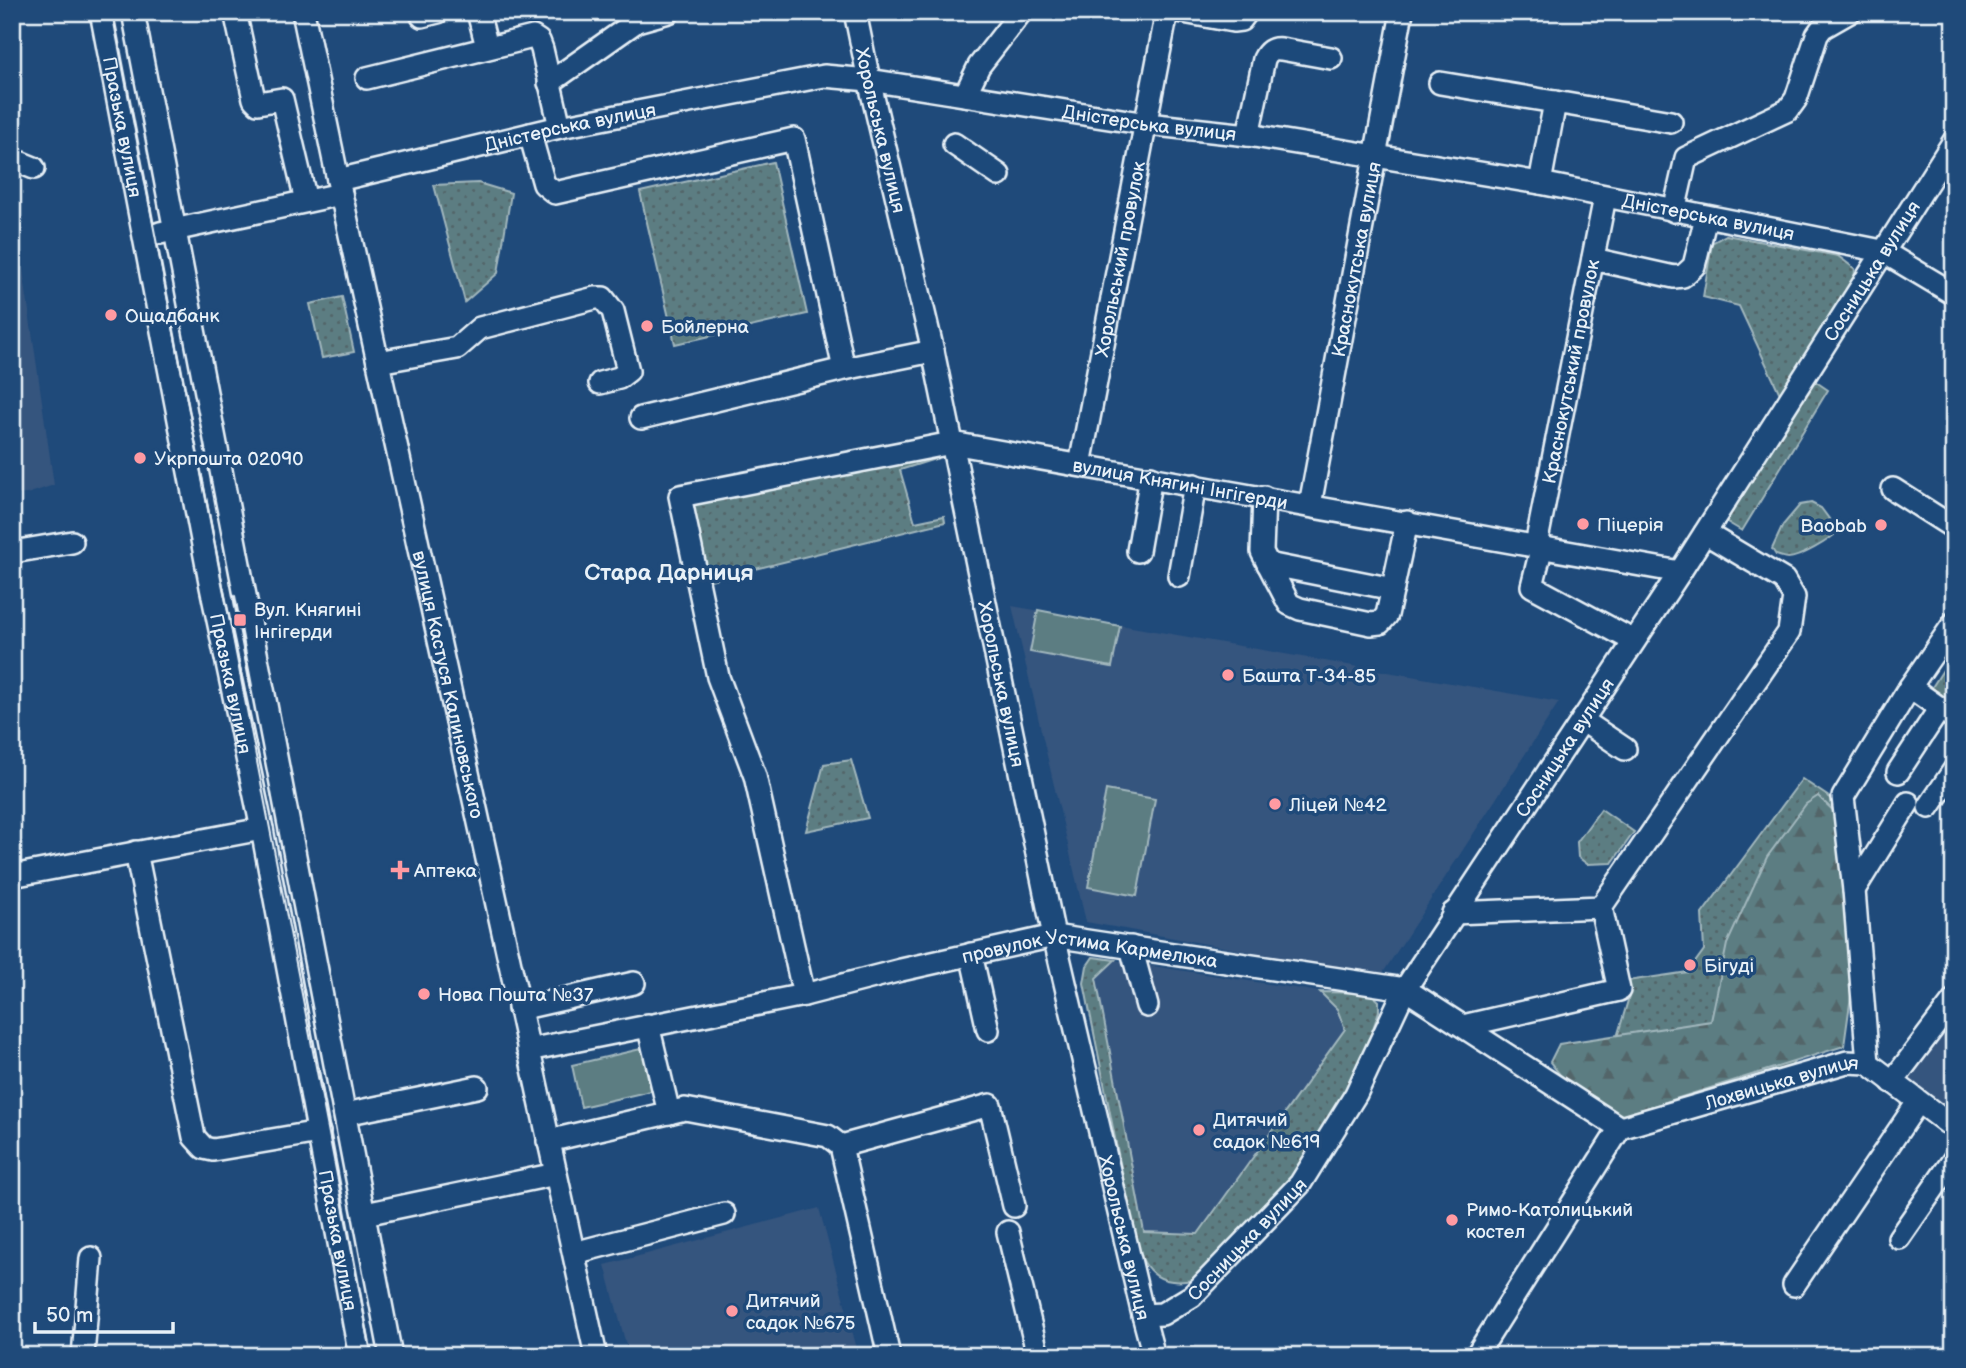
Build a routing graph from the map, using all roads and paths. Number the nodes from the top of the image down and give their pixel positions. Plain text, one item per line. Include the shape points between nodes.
1 (101, 12) edge
2 (133, 12) edge
3 (235, 12) edge
4 (303, 12) edge
5 (478, 12) edge
6 (668, 12) edge
7 (855, 12) edge
8 (1021, 12) edge
9 (1167, 12) edge
10 (1183, 12) edge
11 (1247, 12) edge
12 (1402, 12) edge
13 (1850, 12) edge
14 (487, 47) junction
15 (1331, 58) dead end
16 (367, 78) dead end
17 (869, 79) junction
18 (549, 83) junction
19 (1440, 83) dead end
20 (965, 95) junction
21 (1555, 102) junction
22 (1671, 122) dead end
23 (1147, 124) junction
24 (560, 127) junction
25 (530, 134) junction
26 (1248, 135) junction
27 (1954, 141) edge
28 (954, 144) dead end
29 (1377, 158) junction
30 (12, 159) edge
31 (34, 168) dead end
32 (999, 175) dead end
33 (1540, 183) junction
34 (339, 187) junction
35 (1605, 197) junction
36 (306, 201) junction
37 (1674, 211) junction
38 (1706, 217) junction
39 (173, 230) junction
40 (144, 236) junction
41 (1882, 251) junction
42 (1593, 259) junction
43 (1954, 294) edge
44 (933, 351) junction
45 (378, 362) junction
46 (844, 369) junction
47 (600, 383) dead end
48 (642, 418) dead end
49 (952, 443) junction
50 (1080, 465) junction
51 (1151, 478) junction
52 (1195, 485) junction
53 (1893, 489) dead end
54 (1264, 497) junction
55 (1310, 506) junction
56 (1407, 522) junction
57 (1954, 528) edge
58 (1705, 533) junction
59 (72, 542) dead end
60 (1539, 545) junction
61 (1139, 551) dead end
62 (13, 552) edge
63 (1268, 564) junction
64 (1680, 572) junction
65 (1179, 576) dead end
66 (1393, 589) junction
67 (1954, 623) edge
68 (1634, 641) junction
69 (1910, 687) junction
70 (1947, 713) edge
71 (1582, 720) junction
72 (1625, 749) dead end
73 (1954, 770) edge
74 (1898, 772) dead end
75 (262, 829) junction
76 (136, 852) junction
77 (12, 876) edge
78 (1854, 890) junction
79 (1601, 906) junction
80 (1453, 913) junction
81 (1054, 936) junction
82 (1131, 947) junction
83 (971, 954) junction
84 (634, 983) dead end
85 (1405, 989) junction
86 (804, 995) junction
87 (1954, 1000) edge
88 (1147, 1006) dead end
89 (519, 1009) junction
90 (648, 1025) junction
91 (1464, 1026) junction
92 (988, 1030) dead end
93 (528, 1050) junction
94 (1868, 1063) junction
95 (1892, 1082) junction
96 (477, 1087) dead end
97 (1919, 1102) junction
98 (669, 1113) junction
99 (345, 1114) junction
100 (1620, 1128) junction
101 (1954, 1128) edge
102 (319, 1132) junction
103 (548, 1141) junction
104 (841, 1146) junction
105 (1954, 1159) edge
106 (556, 1174) junction
107 (1014, 1206) dead end
108 (724, 1213) dead end
109 (365, 1214) junction
110 (1008, 1232) dead end
111 (1899, 1238) dead end
112 (574, 1254) junction
113 (91, 1258) dead end
114 (1794, 1285) dead end
115 (1143, 1315) junction
116 (83, 1356) edge
117 (360, 1356) edge
118 (391, 1356) edge
119 (596, 1356) edge
120 (890, 1356) edge
121 (1038, 1356) edge
122 (1154, 1356) edge
123 (1476, 1356) edge

1 - 40 street, Празька вулиця
2 - 39 street, Празька вулиця
3 - 36 street via 254,99 264,104 282,99
4 - 34 street, вулиця Кастуся Калиновського
5 - 14 street
6 - 18 street via 637,21
7 - 17 street, Хорольська вулиця
8 - 20 street via 979,66
9 - 23 street, Хорольський провулок
10 - 11 street via 1233,21
12 - 29 street, Краснокутська вулиця
13 - 37 street via 1816,35 1796,99 1788,110 1686,158
14 - 16 street
14 - 18 street via 533,37 542,49
15 - 26 street via 1275,48 1268,52
17 - 20 street, Дністерська вулиця
17 - 24 street, Дністерська вулиця via 824,76
17 - 44 street, Хорольська вулиця
18 - 24 street
19 - 21 street
20 - 23 street, Дністерська вулиця
21 - 22 street
21 - 33 street
23 - 26 street, Дністерська вулиця
23 - 50 street, Хорольський провулок
24 - 25 street, Дністерська вулиця
25 - 34 street, Дністерська вулиця
25 - 46 street via 544,184 555,193 794,139
26 - 29 street, Дністерська вулиця
27 - 41 street, Сосницька вулиця
28 - 32 street
29 - 33 street, Дністерська вулиця
29 - 55 street, Краснокутська вулиця
30 - 31 street
33 - 35 street, Дністерська вулиця
34 - 36 street, Дністерська вулиця
34 - 45 street, вулиця Кастуся Калиновського
35 - 37 street, Дністерська вулиця
35 - 42 street, Краснокутський провулок
36 - 39 street, Дністерська вулиця
37 - 38 street, Дністерська вулиця
38 - 41 street, Дністерська вулиця
38 - 42 street via 1694,265 1683,276
39 - 40 street, Дністерська вулиця
39 - 99 street, Празька вулиця
40 - 75 street, Празька вулиця
41 - 43 street, Дністерська вулиця
41 - 58 street, Сосницька вулиця
42 - 60 street, Краснокутський провулок
44 - 46 street
44 - 49 street, Хорольська вулиця
45 - 47 street via 457,348 480,328 603,298 614,311 628,370
45 - 89 street, вулиця Кастуся Калиновського
46 - 48 street
49 - 50 street, вулиця Княгині Інгігерди
49 - 81 street, Хорольська вулиця
49 - 86 street, вулиця Княгині Інгігерди via 680,496 718,677 755,776
50 - 51 street, вулиця Княгині Інгігерди
51 - 52 street, вулиця Княгині Інгігерди
51 - 61 street
52 - 54 street, вулиця Княгині Інгігерди
52 - 65 street
53 - 57 street
54 - 55 street, вулиця Княгині Інгігерди
54 - 63 street via 1262,552
55 - 56 street, вулиця Княгині Інгігерди
56 - 60 street, вулиця Княгині Інгігерди
56 - 66 street
58 - 64 street, Сосницька вулиця
58 - 79 street via 1784,580 1794,597 1788,632
59 - 62 street
60 - 64 street, вулиця Княгині Інгігерди
60 - 68 street, Краснокутський провулок via 1532,586
63 - 66 street
63 - 66 street via 1294,607 1371,624 1385,620
64 - 68 street, Сосницька вулиця
67 - 69 street, Лохвицька вулиця
68 - 71 street, Сосницька вулиця
69 - 70 street
69 - 78 street, Лохвицька вулиця via 1843,797
70 - 74 street
71 - 72 street
71 - 80 street, Сосницька вулиця
73 - 78 street via 1918,805
75 - 76 street
75 - 102 street, Празька вулиця
76 - 77 street
76 - 102 street via 194,1136 204,1148 213,1150
78 - 94 street, Лохвицька вулиця
79 - 80 street
79 - 91 street via 1619,990
80 - 85 street, Сосницька вулиця
81 - 82 street, провулок Устима Кармелюка
81 - 83 street, провулок Устима Кармелюка
81 - 115 street, Хорольська вулиця
82 - 85 street, провулок Устима Кармелюка
82 - 88 street
83 - 86 street, провулок Устима Кармелюка
83 - 92 street
84 - 89 street
85 - 91 street, провулок Устима Кармелюка
85 - 115 street, Сосницька вулиця via 1356,1094 1300,1184 1192,1296 1162,1314
86 - 90 street, провулок Устима Кармелюка
87 - 95 street
89 - 93 street, вулиця Кастуся Калиновського
90 - 93 street, провулок Устима Кармелюка
90 - 98 street
91 - 100 street, провулок Устима Кармелюка
93 - 103 street, вулиця Кастуся Калиновського
94 - 95 street
94 - 100 street, Лохвицька вулиця via 1847,1062
95 - 97 street
96 - 99 street
97 - 101 street
97 - 114 street
98 - 103 street
98 - 104 street via 685,1109 828,1136
99 - 109 street, Празька вулиця
100 - 123 street
102 - 117 street, Празька вулиця
103 - 106 street, вулиця Кастуся Калиновського
104 - 107 street via 990,1105
104 - 120 street
105 - 111 street
106 - 109 street
106 - 112 street, вулиця Кастуся Калиновського
108 - 112 street
109 - 118 street, Празька вулиця
110 - 121 street
112 - 119 street, вулиця Кастуся Калиновського
113 - 116 street
115 - 122 street, Хорольська вулиця

